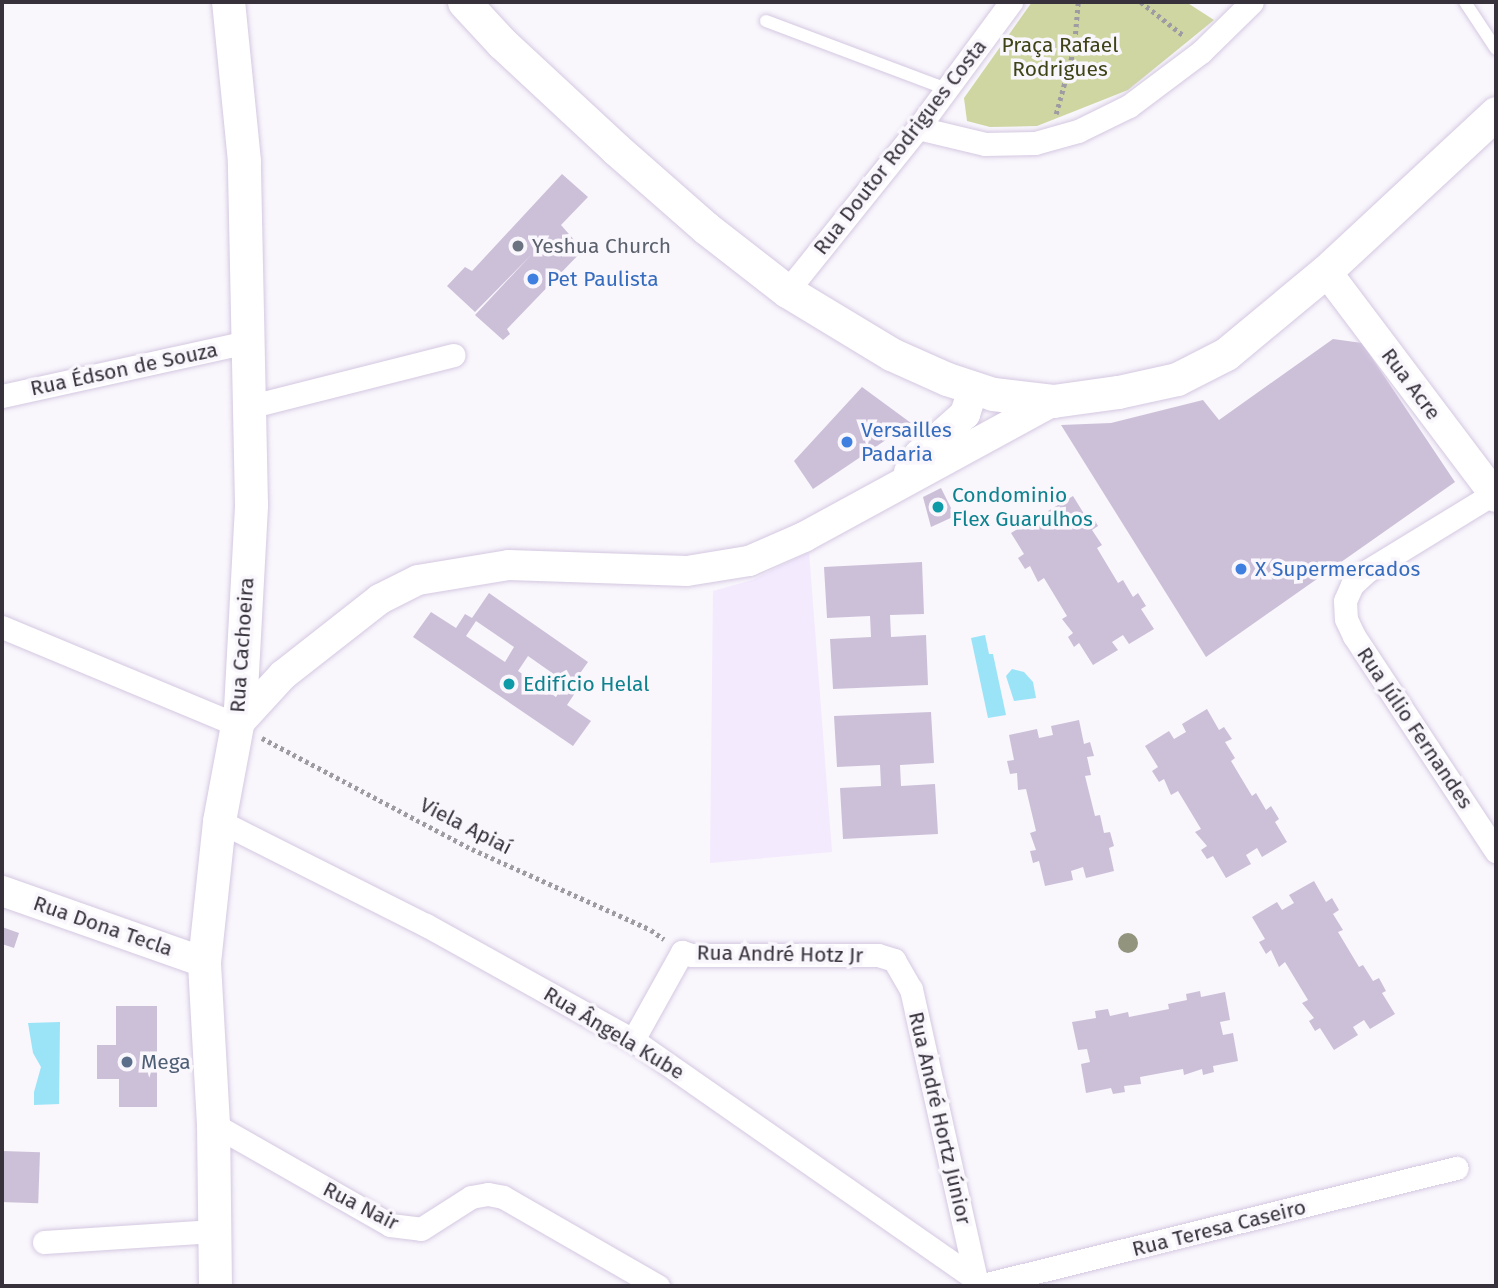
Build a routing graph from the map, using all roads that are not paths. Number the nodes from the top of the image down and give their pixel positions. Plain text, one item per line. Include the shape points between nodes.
1 (228, 2) edge
2 (464, 2) edge
3 (1012, 2) edge
4 (1252, 2) edge
5 (1465, 2) edge
6 (766, 21) dead end
7 (1496, 49) edge
8 (947, 89) junction
9 (1496, 113) edge
10 (918, 128) junction
11 (1326, 271) junction
12 (787, 291) junction
13 (247, 342) junction
14 (454, 355) dead end
15 (967, 386) junction
16 (2, 396) edge
17 (1053, 401) junction
18 (248, 407) junction
19 (903, 482) junction
20 (1495, 494) edge
21 (2, 627) edge
22 (237, 725) junction
23 (219, 821) junction
24 (1496, 851) edge
25 (2, 891) edge
26 (894, 960) joint
27 (204, 962) junction
28 (633, 1040) junction
29 (213, 1124) junction
30 (1457, 1168) dead end
31 (214, 1231) junction
32 (44, 1242) dead end
33 (981, 1284) edge
34 (215, 1286) edge
35 (657, 1286) edge

1 - 13 main road, Rua Cachoeira via 244,161
2 - 12 main road via 528,69 616,149
3 - 8 street, Rua Doutor Rodrigues Costa
4 - 10 street via 1201,52 1129,106 1078,131 1035,143 985,144
5 - 7 lane
6 - 8 lane
8 - 10 street, Rua Doutor Rodrigues Costa
9 - 11 main road
10 - 12 street, Rua Doutor Rodrigues Costa
11 - 17 main road via 1226,354 1177,379
11 - 20 street, Rua Acre
12 - 15 main road via 891,354
13 - 16 street, Rua Édson de Souza
13 - 18 main road, Rua Cachoeira
14 - 18 street
15 - 17 main road
15 - 19 street via 967,410 919,456
17 - 19 street
18 - 22 main road, Rua Cachoeira via 251,504
19 - 22 street via 804,537 749,561 687,571 509,565 418,580 380,599 294,666
20 - 24 street, Rua Júlio Fernandes via 1367,571 1352,585 1345,601 1354,636
21 - 22 street
22 - 23 main road, Rua Cachoeira
23 - 27 main road, Rua Cachoeira
23 - 28 street, Rua Ângela Kube via 426,925
25 - 27 street, Rua Dona Tecla
26 - 28 street, Rua André Hotz Jr via 878,955 682,952
26 - 33 street, Rua André Hortz Júnior via 911,989
27 - 29 main road, Rua Cachoeira
28 - 33 street, Rua Ângela Kube
29 - 31 main road, Rua Cachoeira
29 - 35 street, Rua Nair via 390,1225 421,1229 471,1197 503,1197
30 - 33 street, Rua Teresa Caseiro
31 - 32 street
31 - 34 main road, Rua Cachoeira

